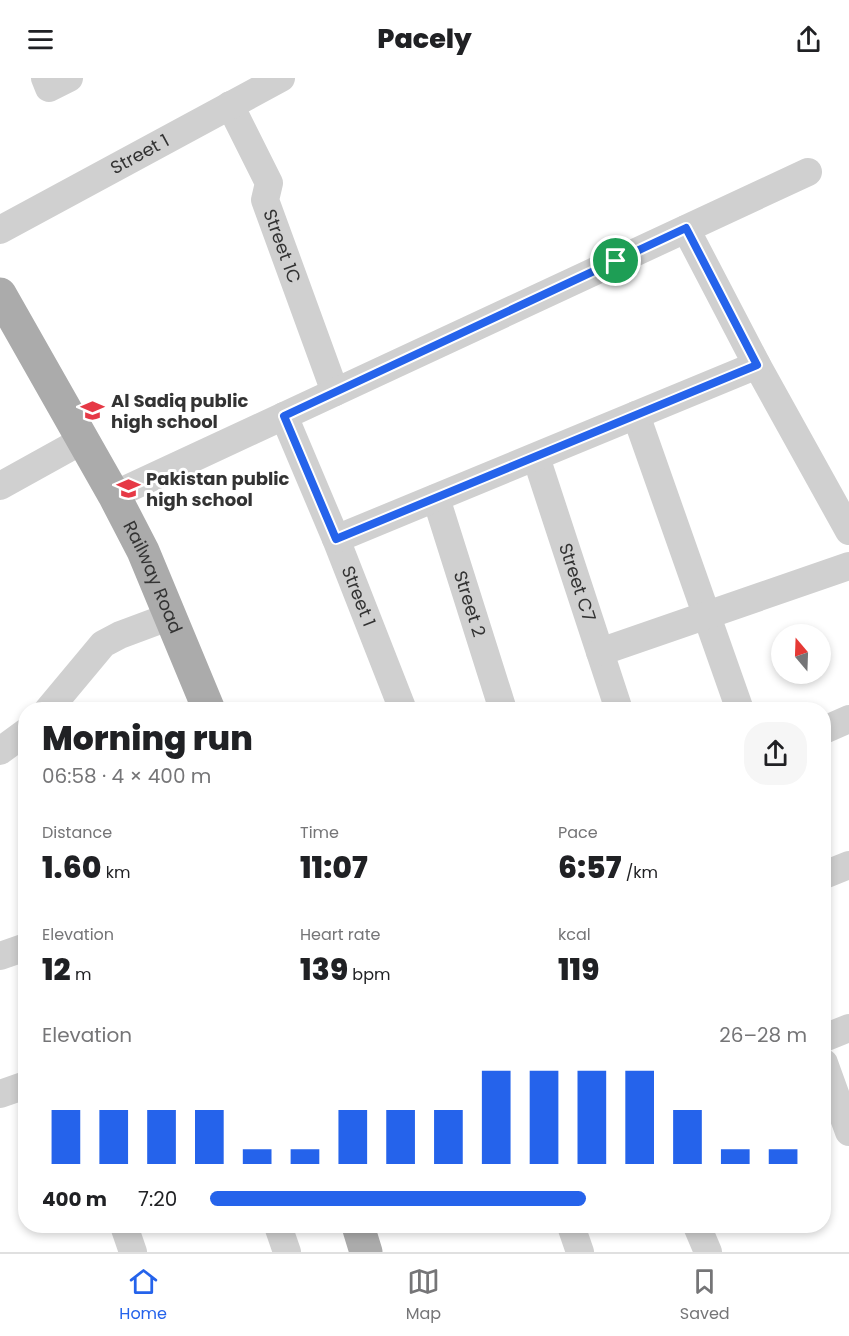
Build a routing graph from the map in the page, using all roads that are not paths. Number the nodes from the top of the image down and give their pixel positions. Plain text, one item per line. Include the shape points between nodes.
1 (45, 78) edge
2 (69, 78) edge
3 (281, 78) edge
4 (230, 105) junction
5 (808, 172) dead end
6 (686, 228) junction
7 (0, 230) edge
8 (1, 301) edge
9 (757, 365) junction
10 (335, 392) junction
11 (636, 415) junction
12 (284, 416) junction
13 (83, 440) junction
14 (536, 457) junction
15 (0, 486) edge
16 (114, 495) junction
17 (436, 498) junction
18 (849, 531) edge
19 (336, 539) junction
20 (849, 566) edge
21 (708, 614) junction
22 (171, 616) junction
23 (600, 652) junction
24 (55, 702) edge
25 (206, 702) edge
26 (400, 702) edge
27 (500, 702) edge
28 (616, 702) edge
29 (737, 702) edge
30 (849, 719) edge
31 (831, 727) edge
32 (18, 738) edge
33 (0, 751) edge
34 (849, 865) edge
35 (831, 872) edge
36 (18, 950) edge
37 (0, 956) edge
38 (849, 1028) edge
39 (831, 1035) edge
40 (831, 1082) edge
41 (18, 1088) edge
42 (0, 1094) edge
43 (849, 1132) edge
44 (126, 1233) edge
45 (280, 1233) edge
46 (360, 1233) edge
47 (573, 1233) edge
48 (701, 1233) edge
49 (133, 1252) edge
50 (287, 1252) edge
51 (366, 1252) edge
52 (580, 1252) edge
53 (708, 1252) edge

1 - 2 street via 49,88
3 - 4 street, Street 1
4 - 7 street, Street 1
4 - 10 street, Street 1C via 268,183 265,200
5 - 6 street
6 - 9 street
6 - 10 street
8 - 13 main road, Railway Road
9 - 11 street
9 - 18 street
10 - 12 street
11 - 14 street
11 - 21 street
12 - 16 street
12 - 19 street, Street 1
13 - 15 street
13 - 16 main road, Railway Road
14 - 17 street
14 - 23 street, Street C7
16 - 22 main road, Railway Road
17 - 19 street
17 - 27 street, Street 2
19 - 26 street, Street 1
20 - 21 street
21 - 23 street
21 - 29 street
22 - 24 street via 103,644
22 - 25 main road, Railway Road
23 - 28 street, Street C7
30 - 31 street
32 - 33 street
34 - 35 street
36 - 37 street
38 - 39 street
40 - 43 street
41 - 42 street
44 - 49 street
45 - 50 street
46 - 51 main road
47 - 52 street
48 - 53 street

